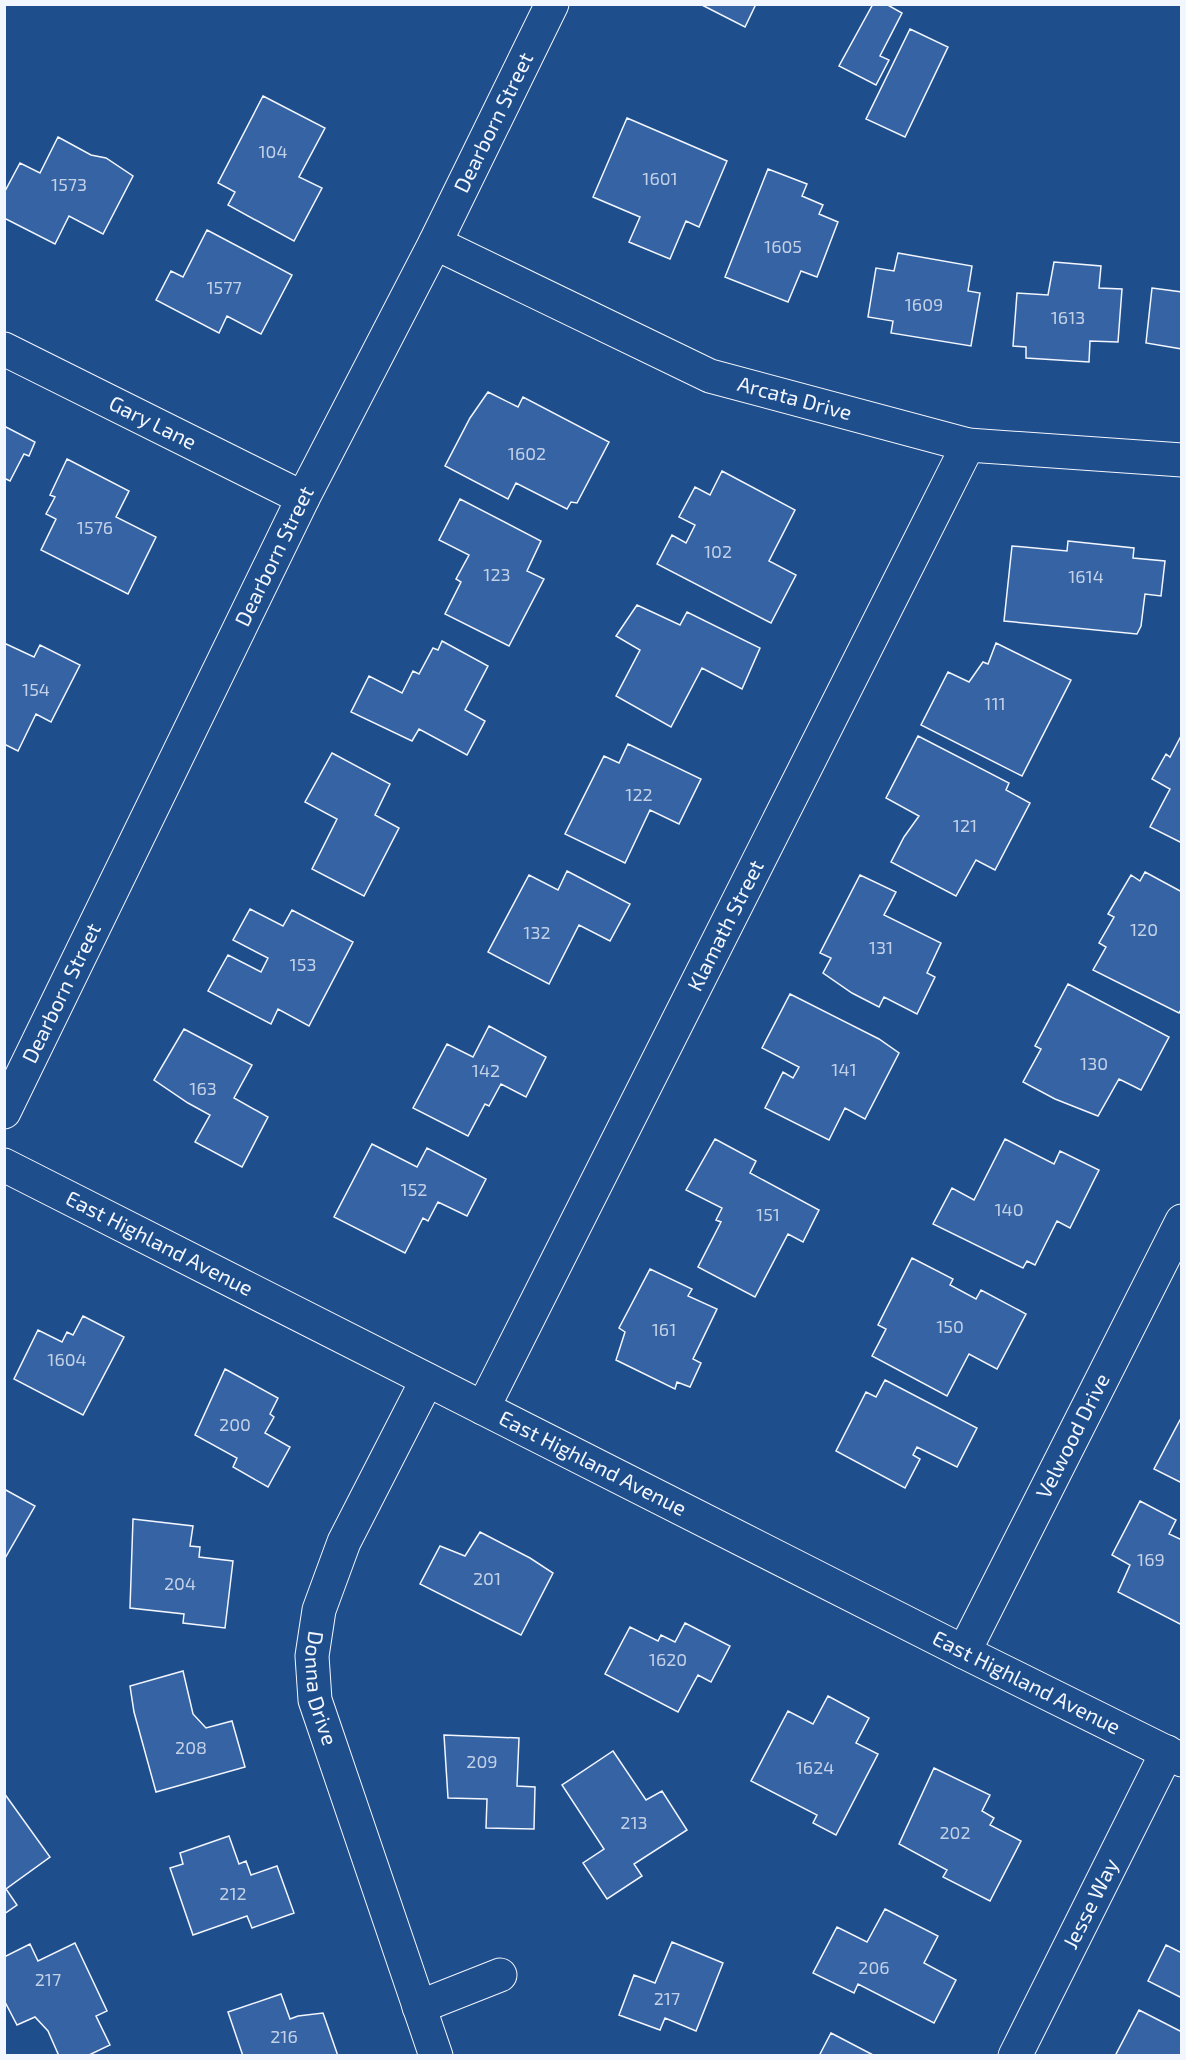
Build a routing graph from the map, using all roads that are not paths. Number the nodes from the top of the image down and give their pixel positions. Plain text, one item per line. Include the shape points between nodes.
1 (552, 4) edge
2 (435, 243) junction
3 (4, 349) edge
4 (968, 445) junction
5 (1182, 460) edge
6 (303, 498) junction
7 (4, 1112) edge
8 (4, 1165) edge
9 (1182, 1221) edge
10 (427, 1380) junction
11 (483, 1408) junction
12 (964, 1653) junction
13 (1174, 1756) edge
14 (500, 1975) dead end
15 (419, 2007) junction
16 (436, 2055) edge
17 (1015, 2055) edge

1 - 2 street, Dearborn Street
2 - 4 street, Arcata Drive via 710,376
2 - 6 street, Dearborn Street
3 - 6 street, Gary Lane
4 - 5 street, Arcata Drive
4 - 11 street, Klamath Street
6 - 7 street, Dearborn Street
8 - 10 street, East Highland Avenue
9 - 12 street, Velwood Drive
10 - 11 street, East Highland Avenue
10 - 15 street, Donna Drive via 344,1542 319,1610 312,1656 315,1700
11 - 12 street, East Highland Avenue
12 - 13 street, East Highland Avenue
13 - 17 street, Jesse Way
14 - 15 street
15 - 16 street, Donna Drive

